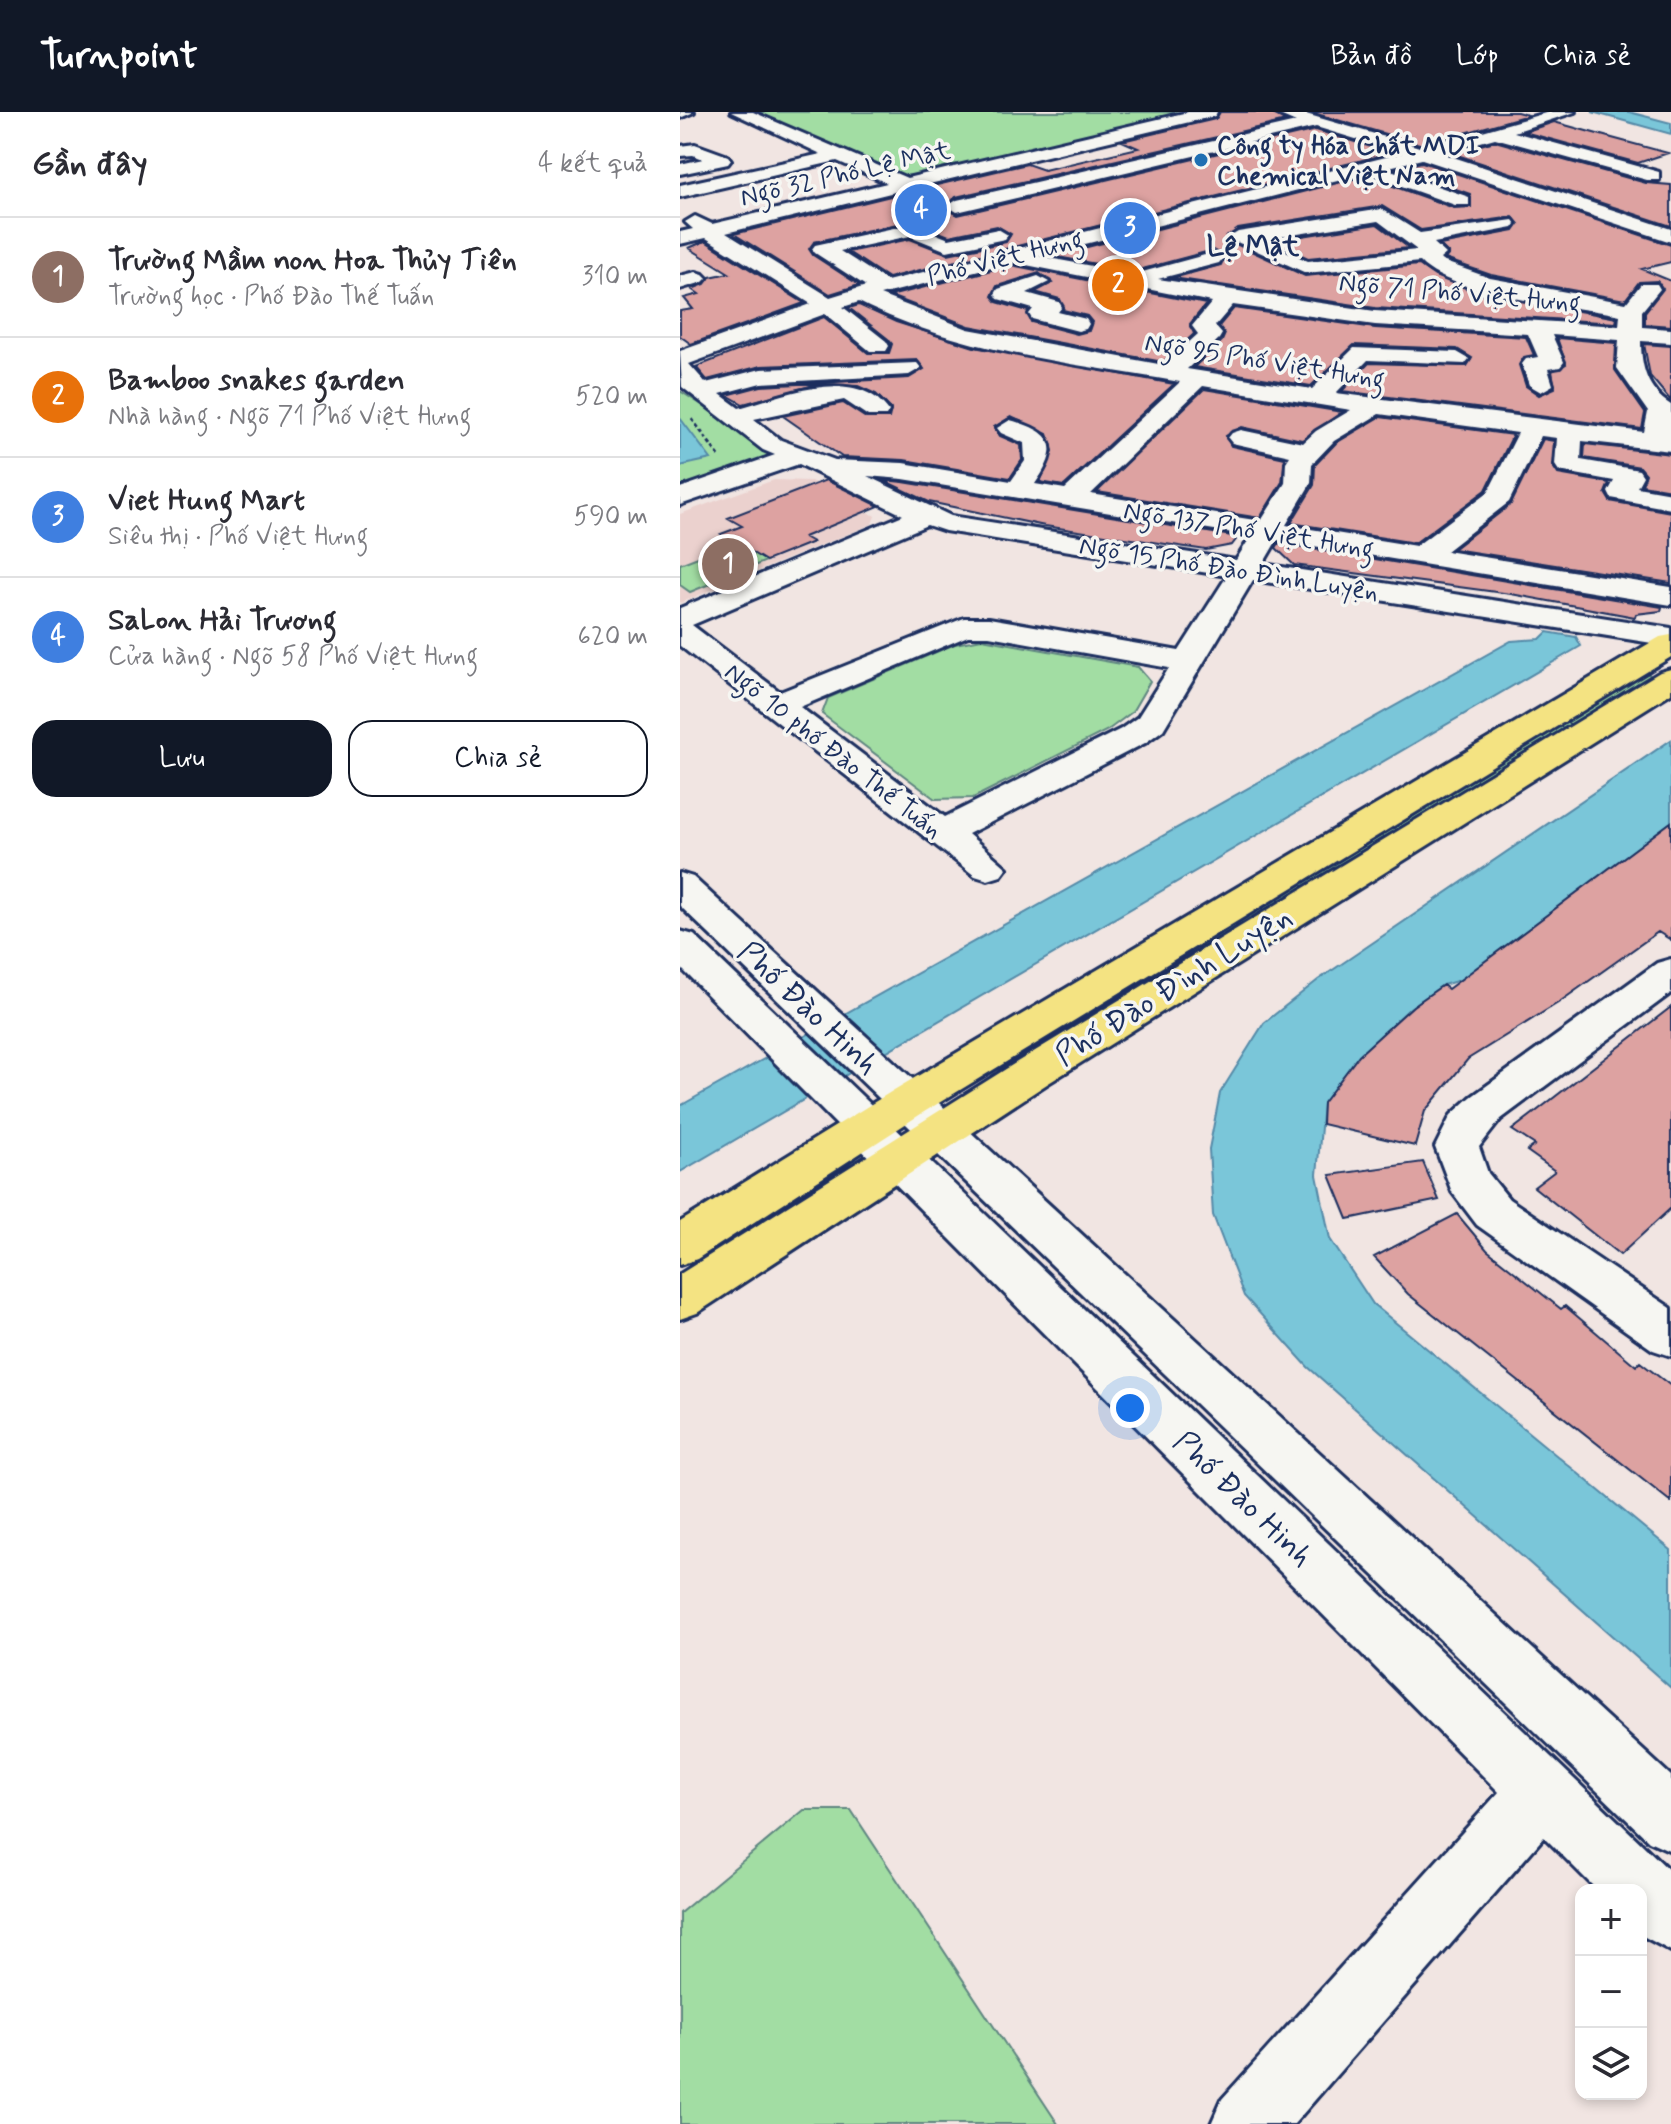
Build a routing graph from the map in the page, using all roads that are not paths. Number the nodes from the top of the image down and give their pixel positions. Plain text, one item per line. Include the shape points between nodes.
1 (739, 112) edge
2 (1209, 112) edge
3 (1281, 112) edge
4 (1353, 112) edge
5 (1567, 112) edge
6 (1315, 122) junction
7 (1496, 133) junction
8 (1577, 136) dead end
9 (797, 138) junction
10 (1086, 143) junction
11 (769, 144) dead end
12 (1542, 145) junction
13 (740, 150) dead end
14 (1422, 153) junction
15 (1171, 155) junction
16 (838, 156) junction
17 (681, 160) edge
18 (1142, 162) junction
19 (1366, 167) junction
20 (1200, 168) dead end
21 (1332, 176) junction
22 (1660, 179) edge
23 (714, 185) junction
24 (905, 185) junction
25 (1027, 189) junction
26 (680, 191) edge
27 (1400, 199) dead end
28 (944, 200) junction
29 (1233, 201) junction
30 (1462, 201) dead end
31 (1054, 202) dead end
32 (1570, 202) junction
33 (730, 204) junction
34 (680, 205) edge
35 (680, 212) edge
36 (768, 218) junction
37 (1576, 224) dead end
38 (1289, 229) junction
39 (709, 231) junction
40 (1021, 233) junction
41 (1503, 234) dead end
42 (1671, 236) edge
43 (680, 238) edge
44 (1081, 238) junction
45 (1050, 245) junction
46 (735, 246) junction
47 (810, 253) dead end
48 (1122, 254) dead end
49 (1428, 254) junction
50 (704, 255) dead end
51 (1008, 255) junction
52 (1671, 257) edge
53 (1212, 259) dead end
54 (766, 265) junction
55 (1456, 276) junction
56 (1126, 280) junction
57 (1038, 282) dead end
58 (1626, 283) dead end
59 (872, 291) junction
60 (1660, 292) edge
61 (1432, 295) dead end
62 (1229, 296) junction
63 (1015, 299) junction
64 (1272, 301) junction
65 (827, 305) junction
66 (1629, 321) junction
67 (1078, 324) dead end
68 (1454, 324) junction
69 (1537, 328) junction
70 (945, 332) junction
71 (1671, 336) edge
72 (878, 346) dead end
73 (680, 359) edge
74 (680, 368) edge
75 (909, 368) dead end
76 (844, 373) junction
77 (1169, 373) junction
78 (1198, 378) junction
79 (1541, 385) dead end
80 (702, 391) junction
81 (1319, 396) junction
82 (1373, 407) junction
83 (1666, 409) edge
84 (877, 411) dead end
85 (735, 416) junction
86 (1010, 428) dead end
87 (1532, 429) junction
88 (1570, 434) junction
89 (1241, 438) dead end
90 (1663, 442) edge
91 (1308, 452) junction
92 (813, 460) junction
93 (872, 477) junction
94 (1018, 490) junction
95 (680, 497) edge
96 (1070, 499) junction
97 (1671, 501) edge
98 (927, 515) junction
99 (1265, 532) junction
100 (1421, 556) junction
101 (1243, 570) junction
102 (1671, 596) edge
103 (680, 619) edge
104 (680, 631) edge
105 (1671, 637) edge
106 (1671, 644) edge
107 (1188, 662) junction
108 (1671, 679) edge
109 (777, 705) junction
110 (942, 833) junction
111 (988, 868) dead end
112 (680, 885) edge
113 (680, 944) edge
114 (1671, 973) edge
115 (903, 1129) junction
116 (680, 1246) edge
117 (680, 1299) edge
118 (1668, 1329) edge
119 (1542, 1791) junction
120 (1671, 1819) edge
121 (1671, 1918) edge
122 (1247, 2124) edge

1 - 9 street
2 - 10 street, Ngõ 32 Phố Lệ Mật
3 - 6 street
4 - 6 street
5 - 7 street, Phố Việt Hưng
6 - 14 street
6 - 15 street
7 - 12 street
7 - 14 street, Phố Việt Hưng
8 - 12 street
9 - 11 street
9 - 16 street
10 - 18 street
10 - 24 street, Ngõ 32 Phố Lệ Mật
12 - 22 street
13 - 17 street via 712,156 695,149
14 - 19 street, Phố Việt Hưng
14 - 32 street
15 - 18 street
15 - 20 street
16 - 23 street
16 - 24 street
18 - 25 street
19 - 21 street, Phố Việt Hưng
19 - 30 street
21 - 27 street
21 - 29 street, Phố Việt Hưng
22 - 32 street
23 - 26 street
23 - 33 street
24 - 28 street
24 - 36 street, Ngõ 32 Phố Lệ Mật
25 - 28 street
25 - 31 street
28 - 40 street
29 - 38 street
29 - 44 street, Phố Việt Hưng
32 - 42 street
33 - 34 street
33 - 36 street
35 - 39 street
36 - 39 street, Ngõ 32 Phố Lệ Mật
37 - 52 street
38 - 49 street via 1382,215
38 - 49 street via 1238,238 1306,267
39 - 43 street, Ngõ 32 Phố Lệ Mật
39 - 46 street
40 - 45 street
40 - 59 street, Ngõ 95 Phố Việt Hưng via 947,245 912,230 822,249
41 - 49 street
44 - 45 street, Phố Việt Hưng
44 - 48 street
45 - 51 street, Phố Việt Hưng
46 - 50 street
46 - 54 street
47 - 54 street
49 - 55 street
49 - 64 street via 1411,270 1385,281 1323,280
51 - 56 street, Ngõ 71 Phố Việt Hưng
51 - 59 street, Phố Việt Hưng
53 - 56 street
54 - 65 street
55 - 61 street
55 - 66 street via 1574,298
56 - 62 street, Ngõ 71 Phố Việt Hưng
57 - 63 street via 1006,294
58 - 60 street
59 - 65 street, Phố Việt Hưng
59 - 70 street, Ngõ 95 Phố Việt Hưng via 921,325
60 - 66 street
62 - 64 street, Ngõ 71 Phố Việt Hưng
62 - 77 street via 1203,326 1211,334
63 - 67 street via 1051,307 1040,314
63 - 70 street
64 - 68 street, Ngõ 71 Phố Việt Hưng
65 - 72 street
65 - 73 street, Phố Việt Hưng
66 - 69 street, Ngõ 71 Phố Việt Hưng
66 - 71 street, Ngõ 71 Phố Việt Hưng
66 - 83 street via 1629,368 1655,406
68 - 69 street, Ngõ 71 Phố Việt Hưng
68 - 81 street via 1456,354 1362,353
69 - 79 street via 1552,362 1534,364
70 - 77 street, Ngõ 95 Phố Việt Hưng
74 - 80 street
75 - 76 street
76 - 80 street via 761,376
76 - 84 street
76 - 85 street via 805,398
77 - 78 street, Ngõ 95 Phố Việt Hưng
78 - 81 street, Ngõ 95 Phố Việt Hưng
78 - 96 street
80 - 85 street
81 - 82 street, Ngõ 95 Phố Việt Hưng
82 - 87 street, Ngõ 95 Phố Việt Hưng via 1498,420
82 - 91 street
83 - 90 street
85 - 92 street via 772,445
86 - 94 street via 1037,439 1038,461
87 - 88 street, Ngõ 95 Phố Việt Hưng
87 - 100 street via 1499,496
88 - 90 street, Ngõ 95 Phố Việt Hưng
88 - 97 street via 1568,465 1630,476 1621,492
89 - 91 street
91 - 99 street, Ngõ 10 phố Đào Thế Tuấn via 1299,462 1298,483
92 - 93 street, Ngõ 15 Phố Đào Đình Luyện
92 - 95 street
93 - 94 street, Ngõ 137 Phố Việt Hưng
93 - 98 street, Ngõ 15 Phố Đào Đình Luyện
94 - 96 street, Ngõ 137 Phố Việt Hưng
96 - 99 street, Ngõ 137 Phố Việt Hưng
98 - 101 street, Ngõ 15 Phố Đào Đình Luyện via 945,523
98 - 103 street
99 - 100 street, Ngõ 137 Phố Việt Hưng
99 - 101 street, Ngõ 10 phố Đào Thế Tuấn
100 - 102 street, Ngõ 137 Phố Việt Hưng via 1625,579
101 - 105 street, Ngõ 15 Phố Đào Đình Luyện
101 - 107 street, Ngõ 10 phố Đào Thế Tuấn
104 - 109 street, Ngõ 10 phố Đào Thế Tuấn
106 - 115 main road, Phố Đào Đình Luyện
107 - 109 street, Ngõ 10 phố Đào Thế Tuấn via 964,627
107 - 110 street, Ngõ 10 phố Đào Thế Tuấn via 1144,730
108 - 115 main road, Phố Đào Đình Luyện
109 - 110 street, Ngõ 10 phố Đào Thế Tuấn
110 - 111 street, Ngõ 10 phố Đào Thế Tuấn
112 - 115 street, Phố Đào Hinh
113 - 115 street, Phố Đào Hinh
114 - 118 street via 1486,1108 1457,1147 1468,1180 1493,1212
115 - 116 main road, Phố Đào Đình Luyện
115 - 117 main road, Phố Đào Đình Luyện
115 - 119 street, Phố Đào Hinh
115 - 120 street, Phố Đào Hinh
119 - 121 street, Phố Đào Hinh
119 - 122 street

